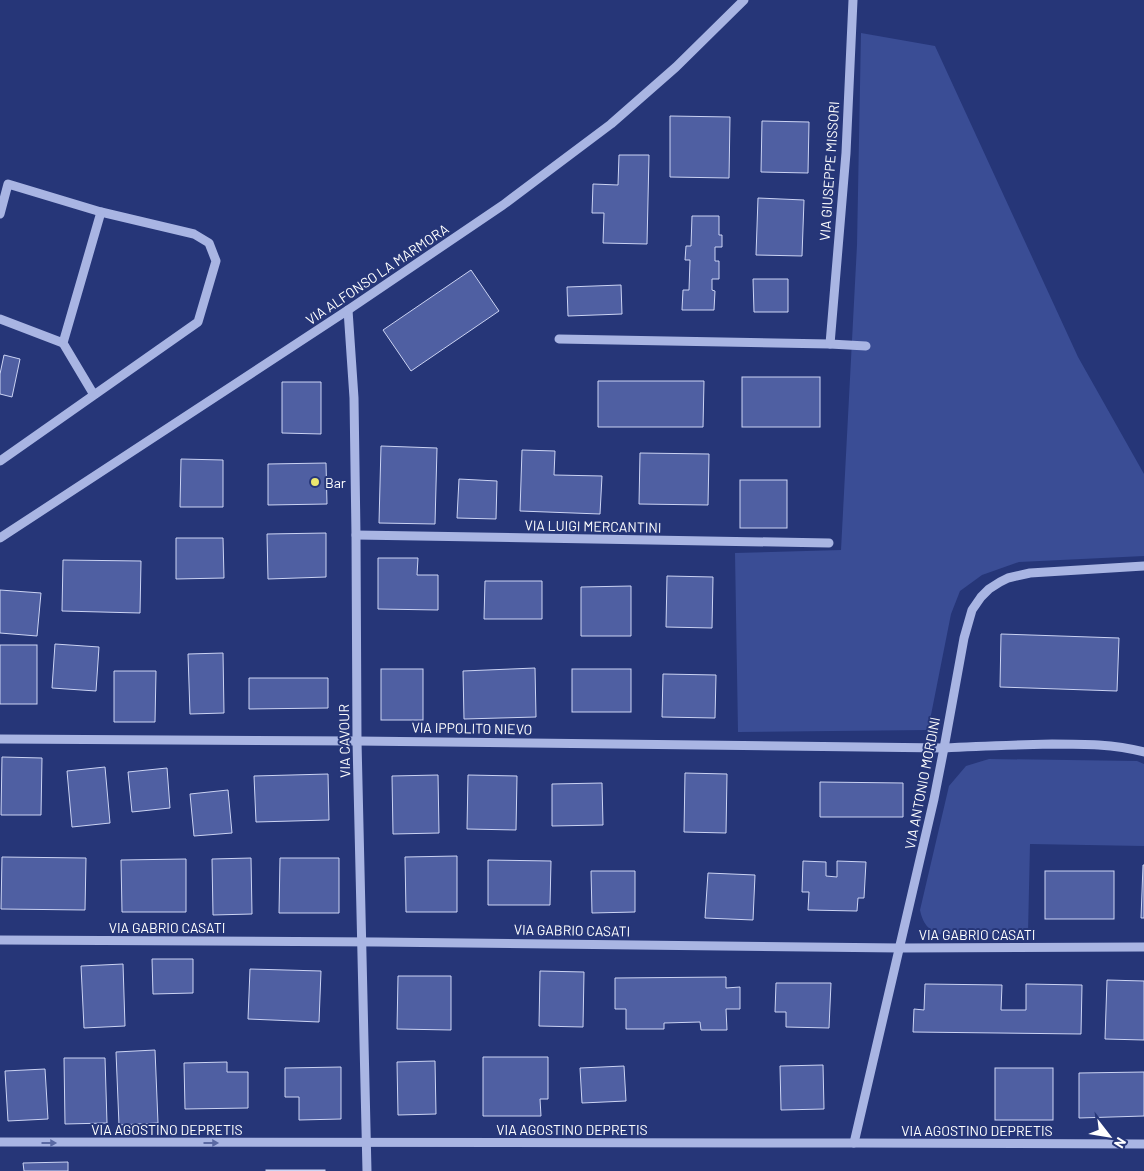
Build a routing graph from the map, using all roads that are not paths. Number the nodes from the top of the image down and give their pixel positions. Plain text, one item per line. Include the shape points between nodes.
1 (744, 0) edge
2 (853, 0) edge
3 (102, 212) junction
4 (0, 214) edge
5 (348, 310) junction
6 (0, 319) edge
7 (559, 339) dead end
8 (63, 344) junction
9 (830, 344) junction
10 (866, 346) dead end
11 (94, 395) junction
12 (0, 460) edge
13 (356, 535) junction
14 (0, 538) edge
15 (829, 543) dead end
16 (1144, 566) edge
17 (0, 740) edge
18 (358, 741) junction
19 (944, 748) junction
20 (1144, 752) edge
21 (0, 940) edge
22 (362, 942) junction
23 (1144, 947) edge
24 (900, 948) junction
25 (0, 1142) edge
26 (367, 1143) junction
27 (854, 1143) junction
28 (1144, 1144) edge
29 (367, 1171) edge

1 - 5 street, VIA ALFONSO LA MARMORA via 676,67 611,124 503,206
2 - 9 street, VIA GIUSEPPE MISSORI via 846,153
3 - 4 street via 8,184
3 - 8 street
3 - 11 street via 194,234 209,244 216,261 198,322
5 - 13 street, VIA CAVOUR via 354,398
5 - 14 street, VIA ALFONSO LA MARMORA
6 - 8 street
7 - 9 street
8 - 11 street
9 - 10 street
11 - 12 street
13 - 15 street, VIA LUIGI MERCANTINI
13 - 18 street, VIA CAVOUR
16 - 19 street, VIA ANTONIO MORDINI via 1030,573 1008,578 989,589 976,603 967,624
17 - 18 street, VIA IPPOLITO NIEVO
18 - 19 street, VIA IPPOLITO NIEVO
18 - 22 street, VIA CAVOUR
19 - 20 street, VIA IPPOLITO NIEVO via 1075,744
19 - 24 street, VIA ANTONIO MORDINI
21 - 22 street, VIA GABRIO CASATI
22 - 24 street, VIA GABRIO CASATI
22 - 26 street, VIA CAVOUR
23 - 24 street, VIA GABRIO CASATI
24 - 27 street, VIA ANTONIO MORDINI
25 -> 26 street, VIA AGOSTINO DEPRETIS
26 - 27 street, VIA AGOSTINO DEPRETIS
26 - 29 street, VIA CAVOUR
27 - 28 street, VIA AGOSTINO DEPRETIS

